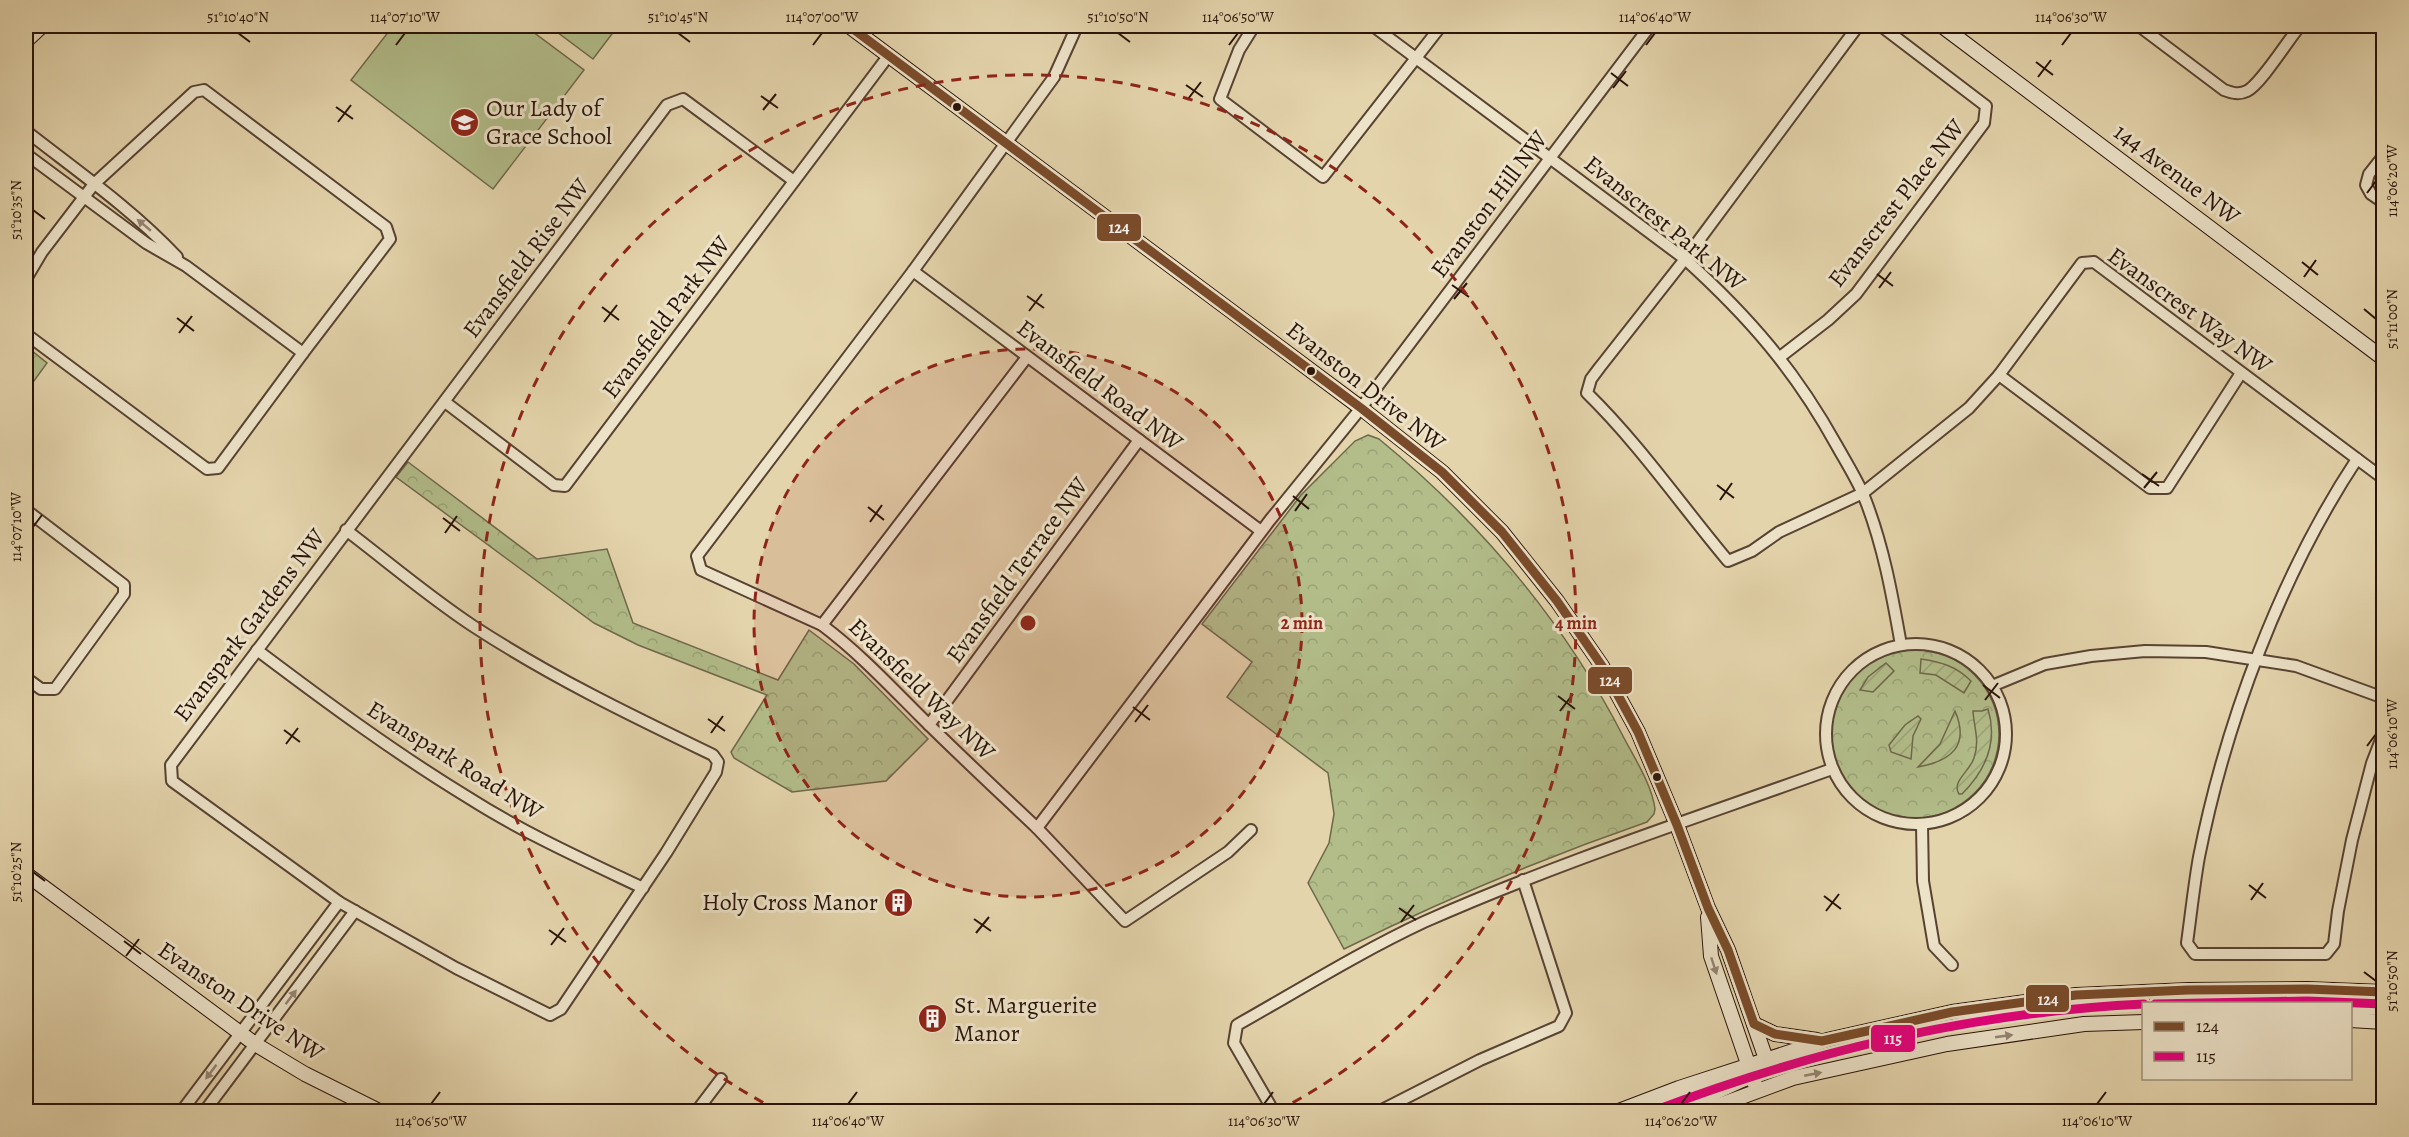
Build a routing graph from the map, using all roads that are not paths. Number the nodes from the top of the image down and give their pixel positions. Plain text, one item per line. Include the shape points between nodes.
1 (42, 26) edge
2 (849, 26) edge
3 (1077, 26) edge
4 (1254, 26) edge
5 (1372, 26) edge
6 (1441, 26) edge
7 (1650, 26) edge
8 (1858, 26) edge
9 (1881, 26) edge
10 (1942, 26) edge
11 (2139, 26) edge
12 (2300, 26) edge
13 (26, 41) edge
14 (889, 55) junction
15 (1416, 59) junction
16 (26, 131) edge
17 (1006, 142) junction
18 (26, 154) edge
19 (2384, 155) edge
20 (1550, 158) junction
21 (794, 181) junction
22 (94, 184) junction
23 (83, 197) junction
24 (2384, 203) edge
25 (1684, 259) junction
26 (186, 266) junction
27 (913, 271) junction
28 (26, 279) edge
29 (26, 334) edge
30 (303, 353) junction
31 (1027, 357) junction
32 (1780, 357) junction
33 (2384, 358) edge
34 (2241, 373) junction
35 (1999, 375) junction
36 (445, 402) junction
37 (1361, 408) junction
38 (1139, 440) junction
39 (2357, 459) junction
40 (2384, 479) edge
41 (1863, 493) junction
42 (26, 510) edge
43 (346, 530) junction
44 (1261, 531) junction
45 (822, 625) junction
46 (1901, 645) junction
47 (256, 650) junction
48 (2256, 660) junction
49 (26, 678) edge
50 (1992, 686) junction
51 (2384, 698) edge
52 (929, 725) junction
53 (2384, 732) edge
54 (1832, 769) junction
55 (1677, 825) junction
56 (1922, 825) junction
57 (1037, 828) junction
58 (1251, 830) dead end
59 (26, 874) edge
60 (1523, 880) junction
61 (643, 888) junction
62 (339, 902) junction
63 (1708, 908) junction
64 (355, 911) junction
65 (1952, 965) dead end
66 (2384, 992) edge
67 (2352, 1007) edge
68 (2384, 1008) edge
69 (2352, 1020) edge
70 (2142, 1022) edge
71 (2384, 1022) edge
72 (1754, 1023) junction
73 (240, 1033) junction
74 (1822, 1041) junction
75 (255, 1044) junction
76 (1766, 1059) junction
77 (1749, 1071) junction
78 (721, 1079) dead end
79 (1756, 1090) junction
80 (181, 1112) edge
81 (204, 1112) edge
82 (381, 1112) edge
83 (696, 1112) edge
84 (1274, 1112) edge
85 (1378, 1112) edge
86 (1617, 1112) edge
87 (1673, 1112) edge
88 (1701, 1112) edge

1 - 13 street
2 - 14 street, Evanston Drive NW
3 - 17 street, Evansfield Way NW via 1054,77
4 - 15 street via 1239,50 1220,99 1323,177
5 - 15 street, Evanscrest Park NW
6 - 15 street
7 - 20 street, Evanston Hill NW
8 - 25 street
9 - 32 street, Evanscrest Place NW via 1986,106 1984,123 1856,294
10 - 33 street, 144 Avenue NW
11 - 12 street via 2224,90 2235,93 2253,87
14 - 17 street, Evanston Drive NW
14 - 21 street, Evansfield Park NW
15 - 20 street, Evanscrest Park NW
16 - 22 street
17 - 27 street, Evansfield Way NW
17 - 37 street, Evanston Drive NW
18 - 23 street
19 - 24 street via 2369,174 2366,185
20 - 25 street, Evanscrest Park NW
20 - 37 street, Evanston Hill NW
21 - 36 street, Evansfield Rise NW via 682,99 667,105
21 - 36 street, Evansfield Park NW via 566,486 554,485
22 - 23 street
26 -> 22 street via 156,234
22 - 30 street via 194,92 204,90 386,227 390,239
23 - 26 street via 146,243
23 - 28 street
25 - 32 street, Evanscrest Park NW via 1727,297
25 - 41 street, Evanscrest Way NW via 1591,379 1587,393 1661,475 1728,561
26 - 30 street
27 - 31 street, Evansfield Road NW
27 - 45 street, Evansfield Way NW via 697,556 701,570
29 - 30 street via 207,469 218,468
31 - 38 street, Evansfield Road NW
31 - 45 street
32 - 41 street, Evanscrest Park NW via 1822,419
34 - 35 street, Evanscrest Way NW via 2094,262 2082,263
34 - 35 street via 2167,488 2150,489
34 - 39 street, Evanscrest Way NW
35 - 41 street, Evanscrest Way NW via 1969,408
36 - 43 street, Evansfield Rise NW
37 - 44 street
37 - 55 street, Evanston Drive NW via 1442,472 1502,532 1557,601 1602,666 1638,732
38 - 44 street, Evansfield Road NW
38 - 52 street, Evansfield Terrace NW
39 - 40 street, Evanscrest Way NW
39 - 48 street via 2290,580
41 - 46 street, Evanscrest Park NW via 1885,558
42 - 49 street via 124,585 124,594 55,689 41,689
43 - 47 street, Evanspark Gardens NW
43 - 61 street, Evanspark Gardens NW via 471,624 530,662 588,695 713,755 718,762 716,772
44 - 57 street
45 - 52 street, Evansfield Way NW via 861,656
46 - 50 street via 1928,645 1953,652 1975,666
46 - 54 street via 1859,664 1843,680 1826,723
47 - 61 street, Evanspark Road NW via 382,743 471,800
47 - 62 street, Evanspark Gardens NW via 171,765 172,781
48 - 50 street via 2206,652 2145,651 2091,656 2045,664
48 - 51 street via 2296,666
48 - 53 street via 2228,742 2200,856 2187,943 2195,954 2326,954 2334,944 2352,840
50 - 56 street via 2004,715 2006,736 1997,776 1978,801 1952,818
52 - 57 street, Evansfield Way NW
54 - 55 street
54 - 56 street via 1847,793 1868,811 1894,822
55 - 60 street
55 - 63 street, Evanston Drive NW
56 - 65 street via 1923,881 1934,946
57 - 58 street, Evansfield Way NW via 1125,921 1228,852
59 - 73 street, Evanston Drive NW
60 - 84 street via 1412,929 1237,1025 1234,1043
60 - 85 street via 1566,1013 1559,1026 1480,1060
61 - 64 street, Evanspark Gardens NW via 561,1009 550,1015
62 - 64 street, Evanspark Gardens NW
62 - 73 street
63 - 72 street, Evanston Drive NW
63 -> 77 street, Evanston Drive NW via 1711,956
75 -> 64 street
66 - 74 street via 2188,990 2076,995 1952,1012
67 - 68 street
69 - 71 street
79 -> 70 street via 1792,1078 1947,1044 2084,1024
72 - 74 street via 1775,1034
72 - 76 street, Evanston Drive NW
73 - 75 street, Evanston Drive NW
73 -> 80 street
74 - 76 street
75 - 81 street
75 - 82 street, Evanston Drive NW
76 - 77 street
77 - 79 street, Evanston Drive NW
77 - 86 street
77 - 87 street
78 - 83 street
79 - 88 street

